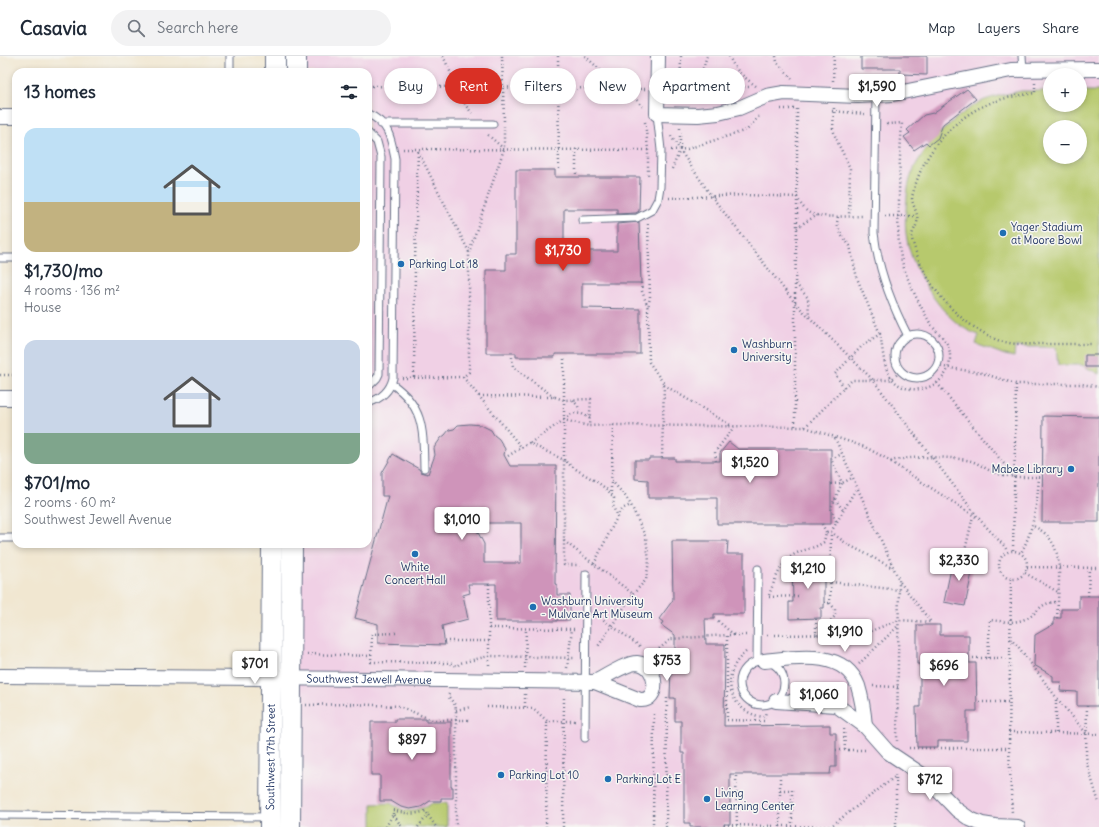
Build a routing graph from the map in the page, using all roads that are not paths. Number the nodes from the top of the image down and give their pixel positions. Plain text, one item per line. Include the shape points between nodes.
1 (230, 56) edge
2 (275, 56) edge
3 (296, 56) edge
4 (658, 56) edge
5 (1022, 63) edge
6 (230, 68) edge
7 (275, 68) edge
8 (296, 68) edge
9 (1099, 69) edge
10 (876, 96) junction
11 (372, 116) edge
12 (0, 117) edge
13 (12, 117) edge
14 (653, 119) junction
15 (382, 124) junction
16 (494, 124) dead end
17 (372, 137) edge
18 (582, 220) dead end
19 (0, 258) edge
20 (12, 258) edge
21 (908, 336) junction
22 (372, 383) edge
23 (392, 384) junction
24 (0, 398) edge
25 (12, 398) edge
26 (372, 401) edge
27 (424, 468) dead end
28 (0, 538) edge
29 (12, 538) edge
30 (272, 548) edge
31 (292, 548) edge
32 (758, 569) dead end
33 (586, 574) dead end
34 (760, 661) junction
35 (0, 676) edge
36 (271, 679) junction
37 (291, 679) junction
38 (590, 682) junction
39 (772, 703) junction
40 (865, 726) junction
41 (584, 738) dead end
42 (0, 815) edge
43 (270, 822) edge
44 (1015, 822) edge
45 (290, 827) edge

1 - 6 lane
2 - 7 main road
3 - 8 main road
4 - 14 street via 658,89
5 - 9 street
5 - 10 street via 1011,70
10 - 14 street via 784,93 767,96 739,108 718,113
10 - 21 lane via 876,252 888,292
11 - 15 lane
12 - 13 street
14 - 18 lane via 661,150 660,187 658,199 652,210 637,218
15 - 16 lane
15 - 23 lane via 390,136 395,166
17 - 22 lane via 377,142 381,157 379,374
19 - 20 lane
21 - 21 lane via 900,343 896,352 896,362 908,377 923,378 932,373 937,366 939,354 935,343 926,336
23 - 26 lane via 386,393
23 - 27 lane via 408,398 418,414 423,431
24 - 25 street
28 - 29 lane
30 - 36 main road, Southwest 17th Street
31 - 37 main road, Southwest 17th Street
32 - 34 lane
33 - 38 lane via 586,659
34 - 39 lane via 778,667 783,675 785,684 782,694
34 - 39 lane via 748,666 742,674 742,692 746,698 758,705
34 - 40 street via 814,658 840,665 850,673 858,685
35 - 36 street, Southwest Jewell Avenue
36 - 37 street, Southwest Jewell Avenue
36 - 43 main road, Southwest 17th Street
37 - 38 street, Southwest Jewell Avenue
37 - 45 main road, Southwest 17th Street
38 - 41 lane
39 - 40 street via 836,704
40 - 44 street via 888,752 925,778 957,810 970,819 995,826
42 - 43 lane

